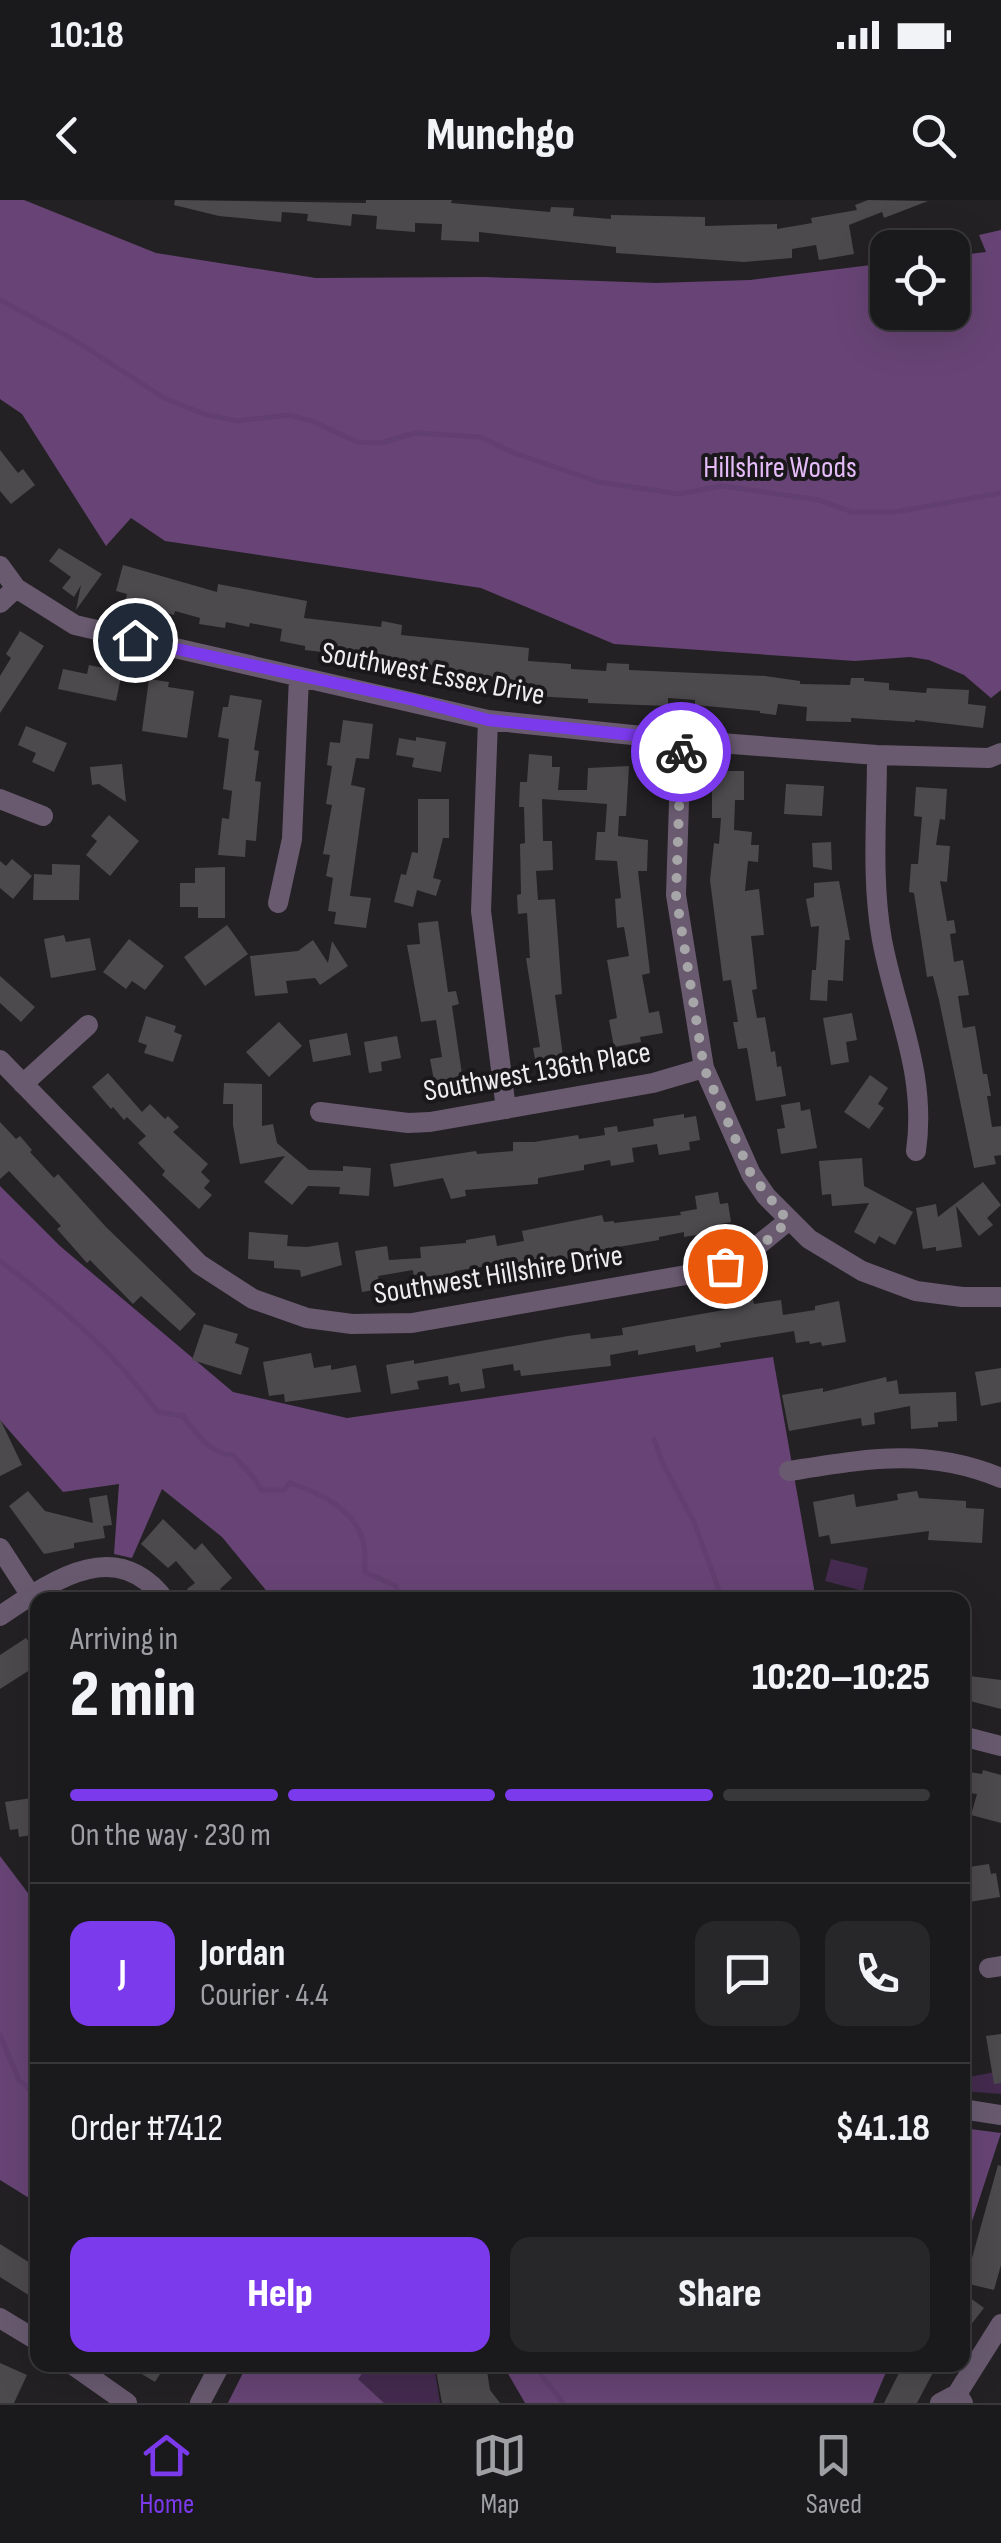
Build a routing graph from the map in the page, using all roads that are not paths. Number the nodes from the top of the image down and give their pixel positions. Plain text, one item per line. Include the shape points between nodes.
1 (0, 566) edge
2 (16, 588) junction
3 (0, 604) edge
4 (299, 678) junction
5 (488, 720) junction
6 (681, 740) junction
7 (1001, 753) edge
8 (877, 755) junction
9 (0, 799) edge
10 (43, 816) dead end
11 (278, 903) dead end
12 (88, 1025) dead end
13 (0, 1060) edge
14 (704, 1068) junction
15 (23, 1084) junction
16 (506, 1109) junction
17 (320, 1112) dead end
18 (916, 1151) dead end
19 (788, 1221) junction
20 (1001, 1297) edge
21 (789, 1471) dead end
22 (1001, 1478) edge
23 (0, 1548) edge
24 (45, 1592) edge
25 (157, 1592) edge
26 (30, 1594) edge
27 (30, 1602) edge
28 (0, 1616) edge
29 (970, 1738) edge
30 (1001, 1746) edge
31 (970, 2110) edge
32 (1001, 2115) edge
33 (0, 2318) edge
34 (1001, 2324) edge
35 (30, 2336) edge
36 (83, 2372) edge
37 (216, 2372) edge
38 (953, 2400) edge
39 (127, 2403) edge
40 (200, 2403) edge

1 - 2 street, Southwest Essex Drive
2 - 3 street
2 - 4 street, Southwest Essex Drive via 75,625
4 - 5 street, Southwest Essex Drive
4 - 11 street via 292,839
5 - 6 street, Southwest Essex Drive
5 - 16 street via 480,911
6 - 8 street, Southwest Essex Drive
6 - 14 street via 676,895
7 - 8 street, Southwest Essex Drive
8 - 18 street via 877,908 919,1088
9 - 10 street
12 - 15 street
13 - 15 street, Southwest Hillshire Drive
14 - 16 street, Southwest 136th Place
14 - 19 street via 751,1174
15 - 19 street, Southwest Hillshire Drive via 199,1264 273,1307 330,1322 412,1322 709,1271 746,1254
16 - 17 street, Southwest 136th Place via 408,1123
19 - 20 street via 862,1272 916,1292
21 - 22 street via 908,1456 947,1460
23 - 26 street
24 - 25 street via 72,1572 110,1566
27 - 28 street
29 - 30 street
31 - 32 street
33 - 35 street
34 - 38 street
36 - 39 street
37 - 40 street

